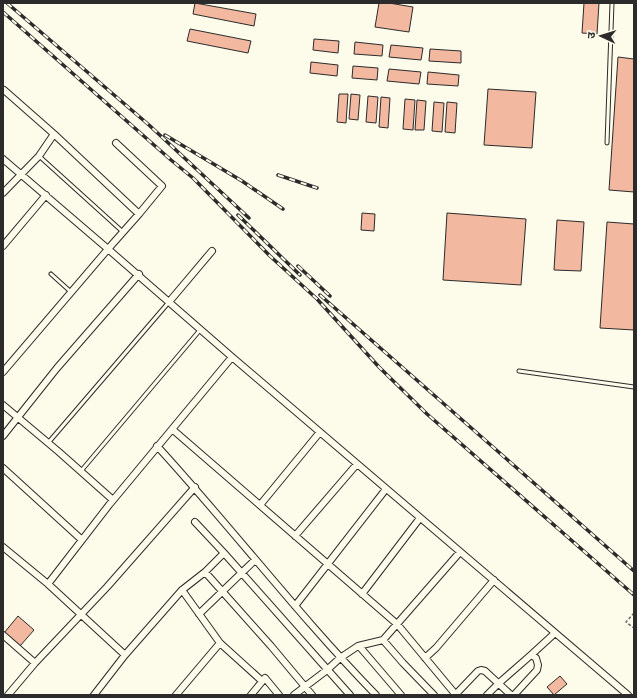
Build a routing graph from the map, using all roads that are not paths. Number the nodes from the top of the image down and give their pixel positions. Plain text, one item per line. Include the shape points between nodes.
1 (612, 3) edge
2 (3, 90) edge
3 (54, 134) junction
4 (116, 143) dead end
5 (607, 143) dead end
6 (39, 156) junction
7 (3, 159) edge
8 (20, 174) junction
9 (3, 193) edge
10 (46, 195) junction
11 (139, 214) junction
12 (123, 232) junction
13 (3, 246) edge
14 (108, 249) junction
15 (212, 251) dead end
16 (51, 274) dead end
17 (139, 274) junction
18 (72, 292) junction
19 (169, 302) junction
20 (200, 330) junction
21 (232, 358) junction
22 (519, 371) dead end
23 (3, 372) edge
24 (634, 387) edge
25 (3, 404) edge
26 (18, 417) junction
27 (172, 429) junction
28 (320, 432) junction
29 (3, 436) edge
30 (48, 443) junction
31 (158, 446) junction
32 (357, 464) junction
33 (3, 468) edge
34 (80, 472) junction
35 (195, 487) junction
36 (386, 489) junction
37 (113, 500) junction
38 (260, 505) junction
39 (420, 518) junction
40 (195, 522) dead end
41 (295, 536) junction
42 (82, 540) junction
43 (3, 547) edge
44 (460, 552) junction
45 (224, 553) junction
46 (255, 560) junction
47 (328, 564) junction
48 (205, 572) junction
49 (242, 573) junction
50 (494, 580) junction
51 (48, 584) junction
52 (182, 590) junction
53 (222, 591) junction
54 (362, 594) junction
55 (295, 606) junction
56 (80, 614) junction
57 (199, 614) junction
58 (397, 624) junction
59 (555, 633) junction
60 (3, 635) edge
61 (383, 640) junction
62 (220, 643) junction
63 (359, 646) junction
64 (125, 655) junction
65 (531, 655) junction
66 (340, 658) junction
67 (425, 658) junction
68 (35, 664) junction
69 (327, 670) junction
70 (262, 681) junction
71 (498, 683) junction
72 (304, 687) junction
73 (624, 694) edge
74 (8, 695) edge
75 (94, 695) edge
76 (176, 695) edge
77 (251, 695) edge
78 (279, 695) edge
79 (294, 695) edge
80 (312, 695) edge
81 (350, 695) edge
82 (376, 695) edge
83 (401, 695) edge
84 (434, 695) edge
85 (456, 695) edge
86 (487, 695) edge
87 (511, 695) edge
88 (514, 695) edge

1 - 5 lane
2 - 3 street
3 - 6 street
3 - 11 street
4 - 11 street via 162,186
6 - 8 street
6 - 12 lane
7 - 8 street
8 - 9 street
8 - 10 street
10 - 13 street
10 - 14 street
11 - 12 street
12 - 14 street
14 - 17 street
14 - 18 street
15 - 19 street
16 - 18 lane
17 - 19 street
17 - 26 street
18 - 23 street
19 - 20 street
19 - 30 lane
20 - 21 street
20 - 34 lane
21 - 27 street
21 - 28 street
22 - 24 lane
25 - 26 street
26 - 29 street
26 - 30 street
27 - 31 street
27 - 38 street
28 - 32 street
28 - 38 street
30 - 34 street
31 - 35 street
31 - 37 street
32 - 36 street
32 - 41 street
33 - 42 street
34 - 37 street
35 - 46 street
35 - 56 street
36 - 39 street
36 - 47 street
37 - 42 street
38 - 41 street
39 - 44 street
39 - 54 street
40 - 45 street
41 - 47 street
42 - 51 street
43 - 51 street
44 - 50 street
44 - 58 street
45 - 48 street
45 - 49 street
46 - 49 street
46 - 55 street
47 - 54 street
47 - 55 street
48 - 52 street
48 - 53 street
49 - 53 street
49 - 69 street
50 - 59 street
50 - 67 street
51 - 56 street
52 - 57 street
52 - 64 street
53 - 57 street
53 - 72 street
54 - 58 street
55 - 66 street
56 - 64 street
56 - 68 street
57 - 62 street
58 - 61 street
58 - 67 street
59 - 65 street
59 - 73 street
60 - 68 street
61 - 63 street
61 - 84 street
62 - 70 street
62 - 76 street
63 - 66 street
63 - 83 street
64 - 75 street
65 - 71 street
65 - 88 street via 536,658 536,670
66 - 69 street
66 - 82 street
67 - 85 street
68 - 74 street
69 - 72 street
69 - 81 street
70 - 77 street
70 - 78 street via 265,678
71 - 85 street via 481,670
71 - 86 street
71 - 87 street
72 - 79 street
72 - 80 street

